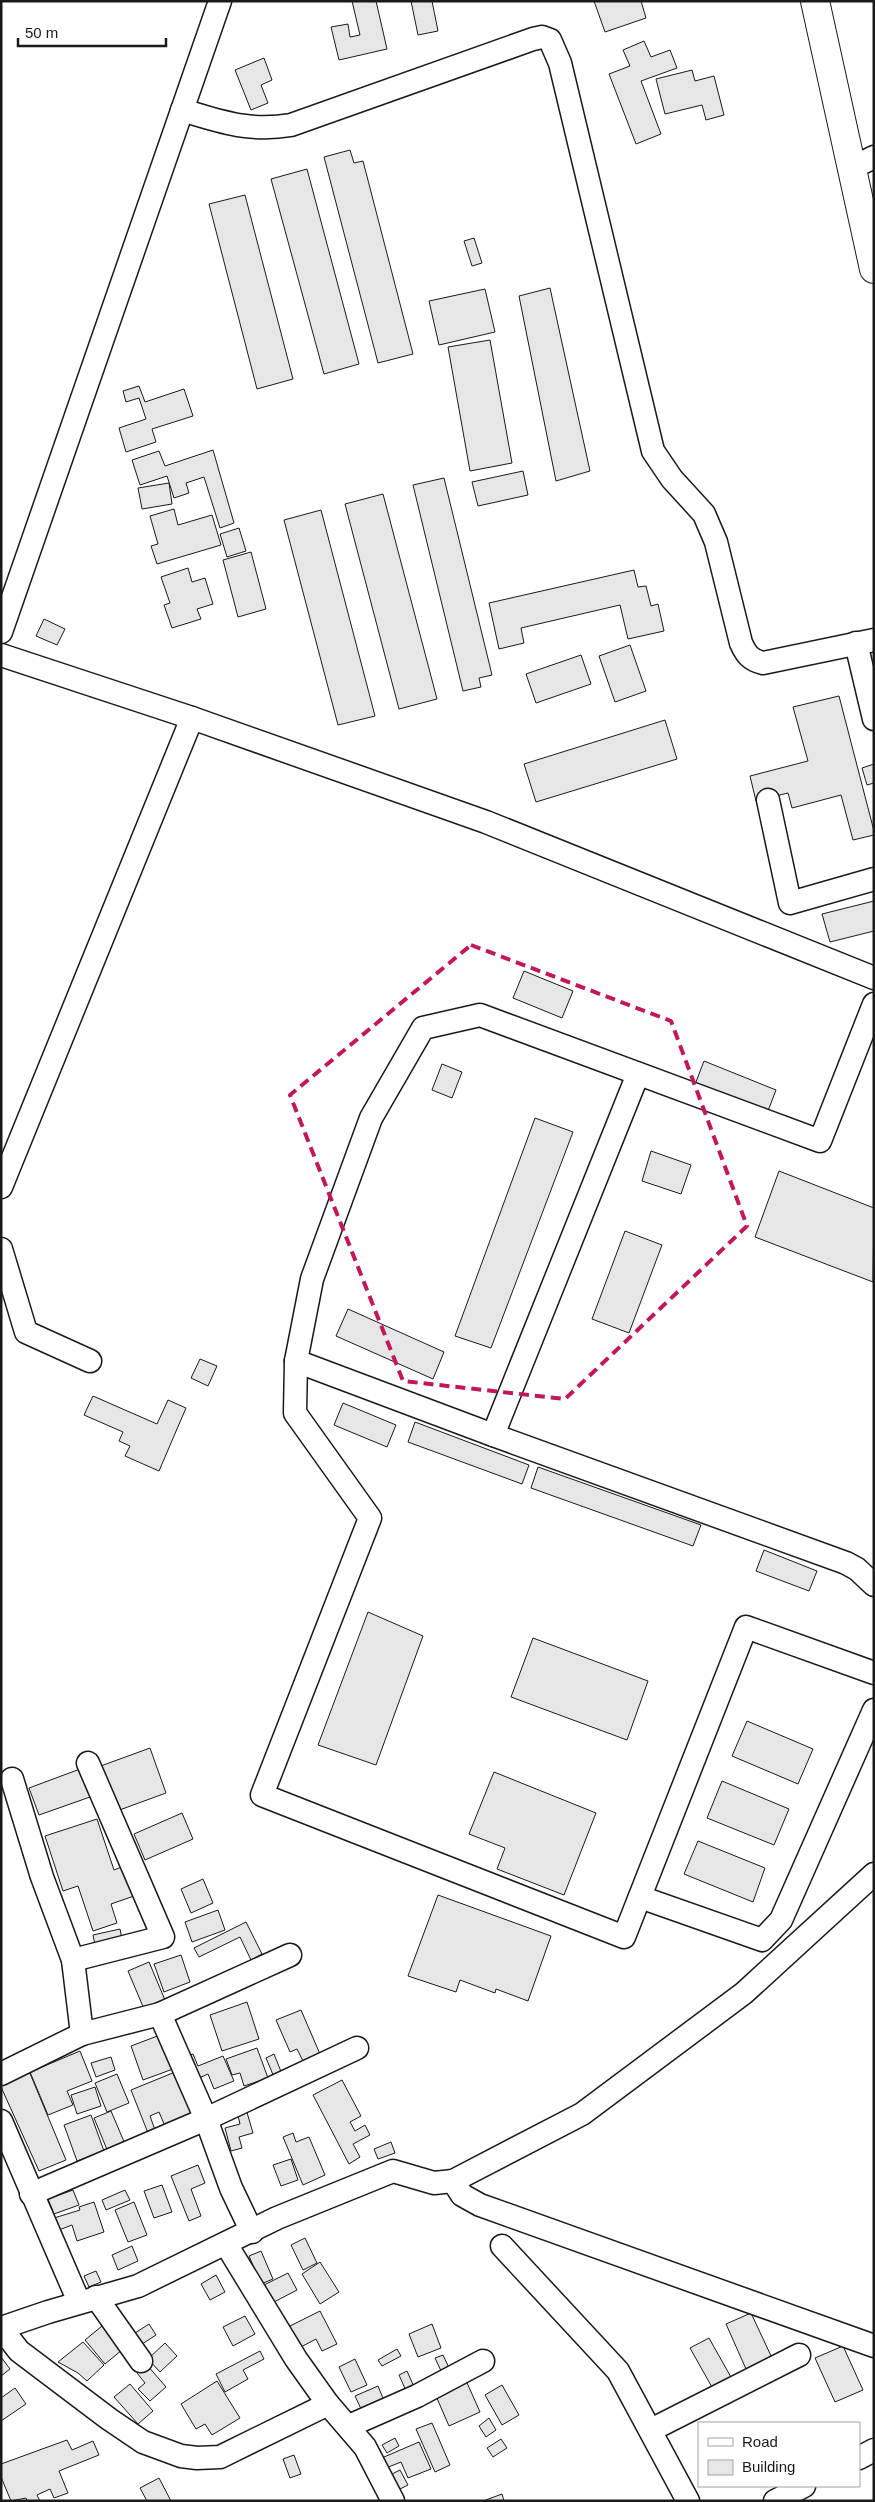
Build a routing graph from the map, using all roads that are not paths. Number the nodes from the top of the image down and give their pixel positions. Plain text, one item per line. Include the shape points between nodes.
1 (220, 1) edge
2 (815, 1) edge
3 (182, 110) junction
4 (862, 163) edge
5 (874, 269) edge
6 (1, 632) edge
7 (865, 642) edge
8 (1, 655) edge
9 (192, 718) junction
10 (874, 719) edge
11 (768, 800) dead end
12 (874, 879) edge
13 (874, 978) edge
14 (874, 1004) edge
15 (638, 1074) junction
16 (1, 1187) edge
17 (1, 1249) edge
18 (90, 1361) dead end
19 (296, 1361) junction
20 (493, 1435) junction
21 (874, 1585) edge
22 (874, 1673) edge
23 (874, 1710) edge
24 (88, 1763) dead end
25 (12, 1779) dead end
26 (874, 1874) edge
27 (640, 1897) junction
28 (290, 1955) dead end
29 (73, 1960) junction
30 (160, 2014) junction
31 (82, 2034) junction
32 (357, 2048) dead end
33 (1, 2074) edge
34 (206, 2119) junction
35 (1, 2121) edge
36 (453, 2181) junction
37 (31, 2194) junction
38 (252, 2232) junction
39 (226, 2244) junction
40 (502, 2246) dead end
41 (87, 2300) junction
42 (1, 2328) edge
43 (874, 2346) edge
44 (799, 2355) dead end
45 (141, 2361) dead end
46 (483, 2361) dead end
47 (328, 2404) junction
48 (349, 2426) junction
49 (651, 2430) junction
50 (874, 2450) edge
51 (860, 2457) edge
52 (802, 2487) edge
53 (393, 2501) edge
54 (688, 2501) edge
55 (775, 2501) edge

1 - 3 street
2 - 4 main road
3 - 6 street
3 - 7 street via 236,126 270,129 291,125 542,36 550,40 560,63 653,451 672,479 704,514 716,542 744,649 753,661 763,663
4 - 5 main road
7 - 10 street
8 - 9 street
9 - 13 street via 486,822
9 - 16 street
11 - 12 street via 790,903
14 - 15 street via 820,1141
15 - 19 street via 480,1015 423,1028 371,1118 312,1279
15 - 20 street
17 - 18 street via 26,1332
19 - 20 street
19 - 27 street via 295,1413 370,1518 262,1795 624,1937
20 - 21 street via 846,1563
22 - 27 street via 746,1627
23 - 27 street via 781,1920 762,1940
24 - 29 street via 163,1937
25 - 29 street via 42,1877
26 - 36 street via 744,1993 582,2114
28 - 30 street
29 - 31 street
30 - 31 street
30 - 34 street
31 - 33 street
32 - 34 street
34 - 37 street
34 - 38 street via 231,2188
35 - 37 street
36 - 38 street via 434,2183 393,2171 277,2218
36 - 43 street via 462,2195 480,2205
37 - 41 street
38 - 39 street
39 - 41 street via 138,2286
39 - 47 street via 296,2359
40 - 49 street via 618,2371
41 - 42 street
41 - 45 street
42 - 47 street via 19,2351 109,2419 143,2442 181,2456 220,2457
44 - 49 street
46 - 48 street
47 - 48 street
48 - 53 street via 365,2447
49 - 54 street
50 - 51 street
52 - 55 street

